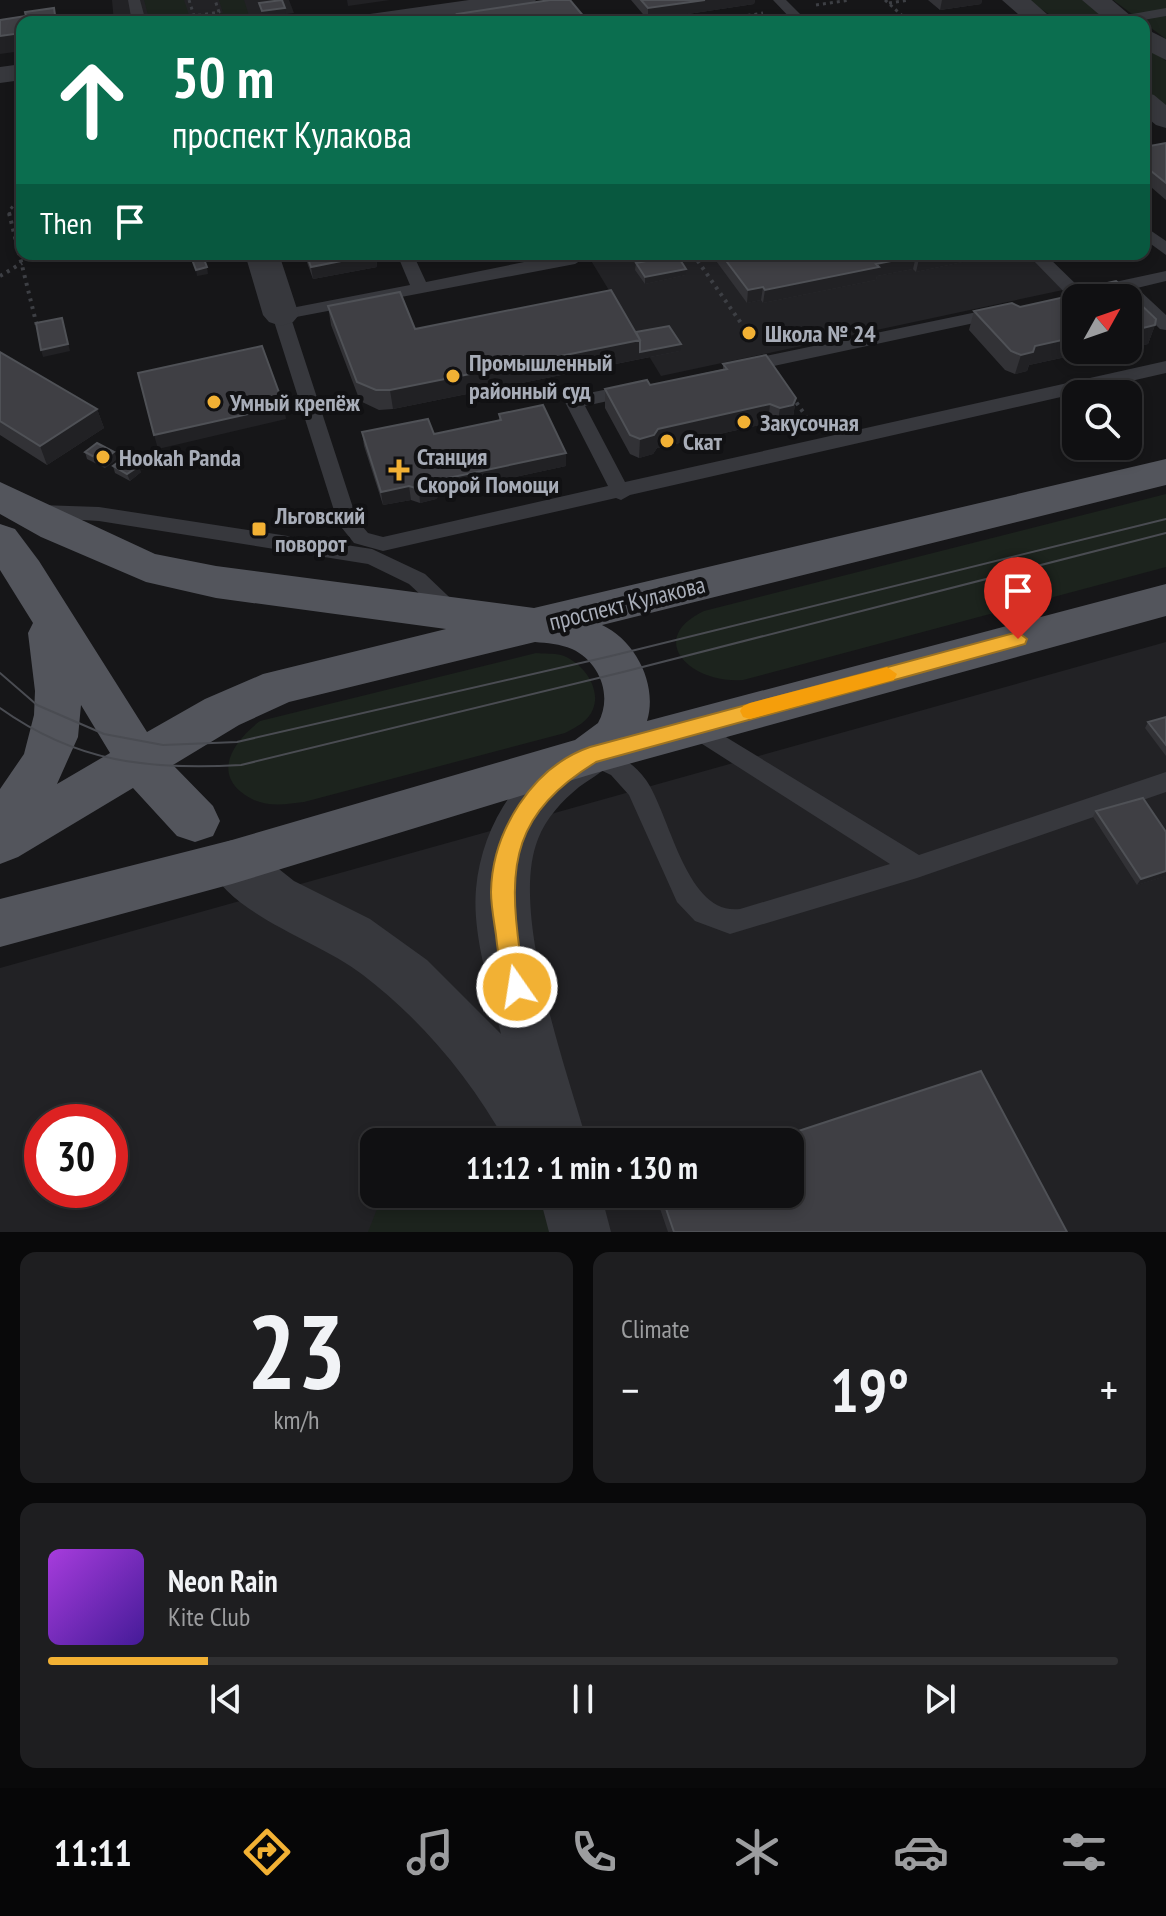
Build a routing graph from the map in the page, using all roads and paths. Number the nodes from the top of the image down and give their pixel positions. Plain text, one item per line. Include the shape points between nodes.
1 (189, 0) edge
2 (215, 0) edge
3 (523, 0) edge
4 (779, 0) edge
5 (909, 0) edge
6 (1015, 0) edge
7 (1095, 0) edge
8 (887, 2) edge
9 (727, 6) dead end
10 (676, 13) edge
11 (206, 14) joint
12 (442, 16) edge
13 (679, 16) edge
14 (736, 16) edge
15 (795, 16) edge
16 (902, 16) edge
17 (1035, 16) edge
18 (1114, 16) edge
19 (1150, 106) edge
20 (1166, 119) edge
21 (16, 202) edge
22 (1150, 236) edge
23 (16, 239) edge
24 (1166, 250) edge
25 (21, 260) edge
26 (264, 260) edge
27 (408, 260) edge
28 (570, 260) edge
29 (1040, 260) edge
30 (22, 263) junction
31 (0, 276) edge
32 (1166, 276) edge
33 (1129, 284) edge
34 (420, 289) junction
35 (1062, 289) edge
36 (1142, 302) edge
37 (1015, 309) edge
38 (281, 315) junction
39 (1166, 325) edge
40 (38, 330) edge
41 (1166, 367) edge
42 (725, 370) edge
43 (646, 387) edge
44 (1166, 472) edge
45 (621, 493) junction
46 (13, 530) edge
47 (1166, 600) edge
48 (536, 625) junction
49 (279, 687) junction
50 (693, 726) junction
51 (590, 755) junction
52 (138, 759) junction
53 (1166, 782) edge
54 (195, 821) junction
55 (0, 826) edge
56 (0, 842) edge
57 (232, 862) junction
58 (917, 867) junction
59 (0, 923) edge
60 (532, 1128) edge
61 (553, 1128) edge

1 - 11 path via 194,16
2 - 11 path via 219,12
3 - 12 street
4 - 15 lane
5 - 8 path
6 - 17 street
7 - 18 street
8 - 16 path
9 - 14 path
10 - 13 path
19 - 20 street
21 - 23 path via 9,211
22 - 24 lane
25 - 30 path
26 - 38 street
27 - 34 lane
28 - 34 lane
29 - 35 lane
30 - 31 path
30 - 40 path
32 - 33 lane
34 - 38 lane
36 - 39 lane
37 - 42 lane
38 - 45 lane via 348,523 361,538 383,544
41 - 45 lane
43 - 45 lane via 574,402
44 - 48 main road, проспект Кулакова
46 - 48 main road, проспект Кулакова via 216,582
46 - 52 main road
46 - 55 main road via 49,627 60,705 52,751 31,789
47 - 50 main road
48 - 49 main road
48 - 51 main road via 592,640 623,672 630,694 627,716 614,739
49 - 52 main road
49 - 54 main road via 245,704 199,740 182,774 185,802
50 - 51 main road
50 - 58 lane
51 - 57 main road
51 - 58 lane via 623,768 637,785 674,873 698,909 731,922
51 - 61 street via 534,799 512,838 502,890 509,957
52 - 54 main road
52 - 56 main road
53 - 58 lane
54 - 57 main road
57 - 59 main road
57 - 60 street via 275,896 351,936 417,983 473,1042

